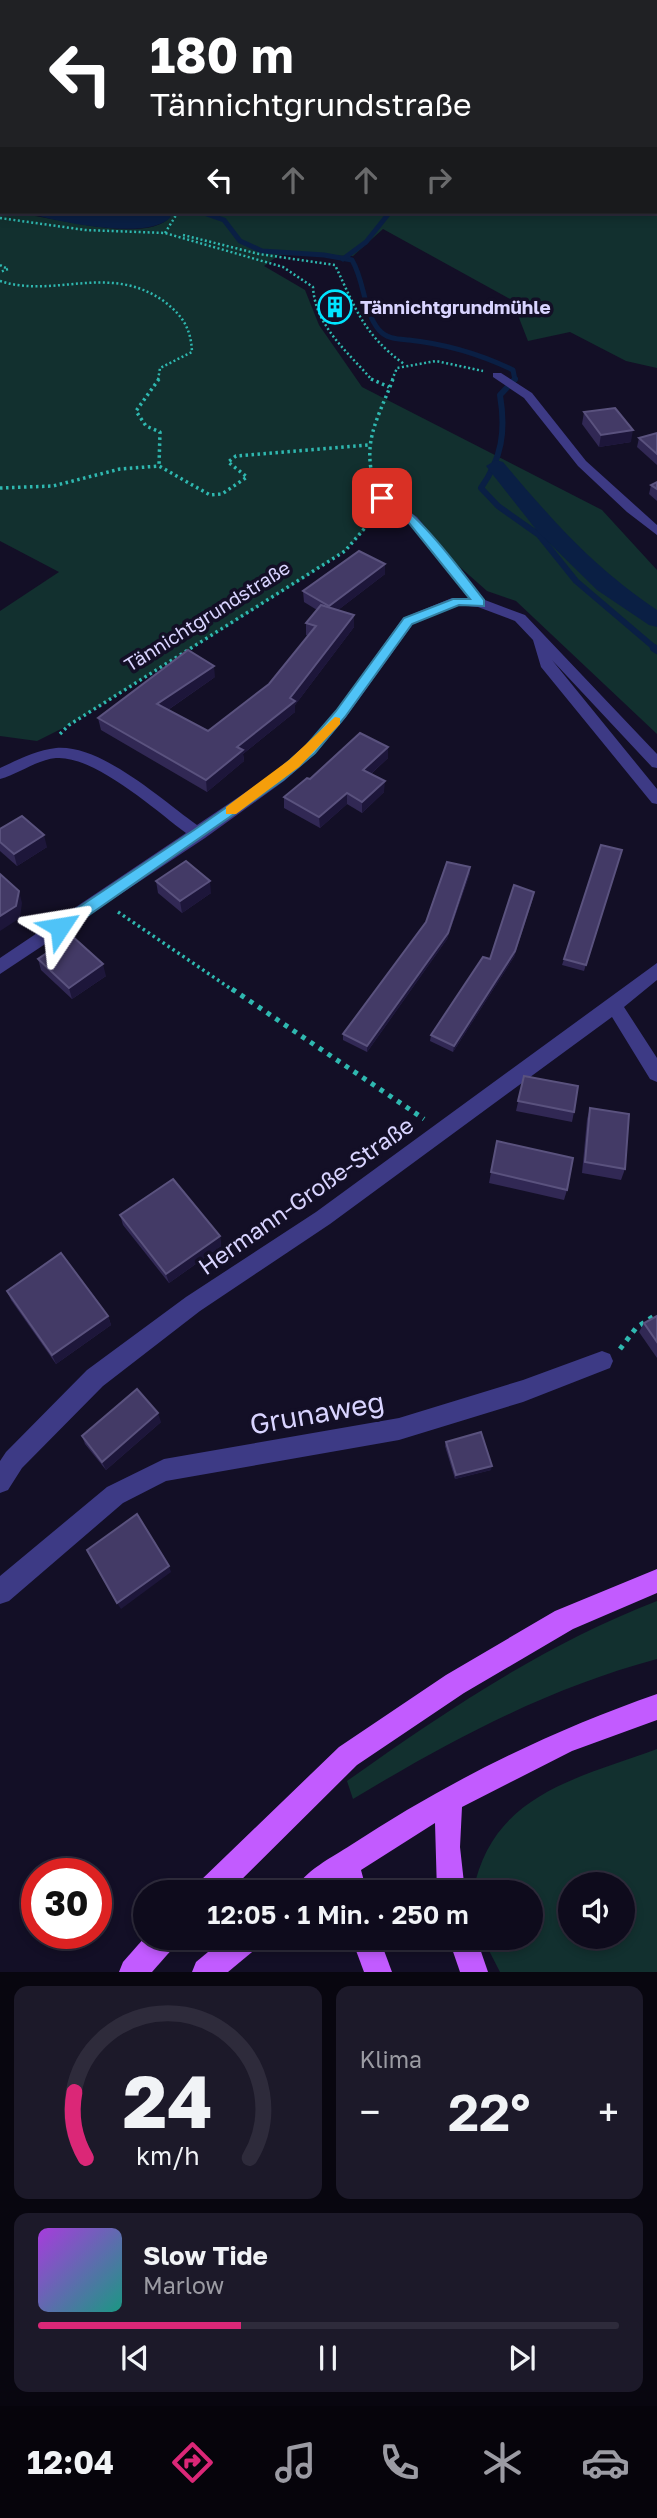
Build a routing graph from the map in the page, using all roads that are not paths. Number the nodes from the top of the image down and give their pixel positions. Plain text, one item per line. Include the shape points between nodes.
1 (497, 375) road end
2 (382, 498) road end
3 (657, 531) edge
4 (480, 603) junction
5 (539, 636) junction
6 (657, 763) edge
7 (0, 774) edge
8 (657, 799) edge
9 (199, 834) junction
10 (0, 967) edge
11 (657, 970) edge
12 (614, 1006) junction
13 (657, 1073) edge
14 (602, 1361) road end
15 (0, 1482) edge
16 (657, 1581) edge
17 (0, 1592) edge
18 (657, 1707) edge
19 (449, 1799) junction
20 (346, 1863) junction
21 (221, 1880) edge
22 (324, 1880) edge
23 (350, 1880) edge
24 (450, 1880) edge
25 (152, 1950) edge
26 (232, 1950) edge
27 (370, 1950) edge
28 (466, 1950) edge
29 (133, 1972) edge
30 (206, 1972) edge
31 (379, 1972) edge
32 (474, 1972) edge

1 - 3 street via 532,397 561,439
2 - 4 street via 413,520
4 - 5 street via 520,618
4 - 9 street via 457,601 408,621 310,750
5 - 6 street
5 - 8 street via 546,664
7 - 9 street via 65,752 91,760
9 - 10 street
11 - 12 street, Hermann-Große-Straße
12 - 13 street
12 - 15 street, Hermann-Große-Straße via 323,1218 192,1304 95,1378 14,1460
14 - 17 street, Grunaweg via 400,1429 164,1470 115,1495
16 - 21 main road via 564,1620 455,1684 348,1756
18 - 19 main road via 554,1747
19 - 20 main road
19 - 24 main road
20 - 22 main road
20 - 23 main road
25 - 29 main road
26 - 30 main road
27 - 31 main road
28 - 32 main road

